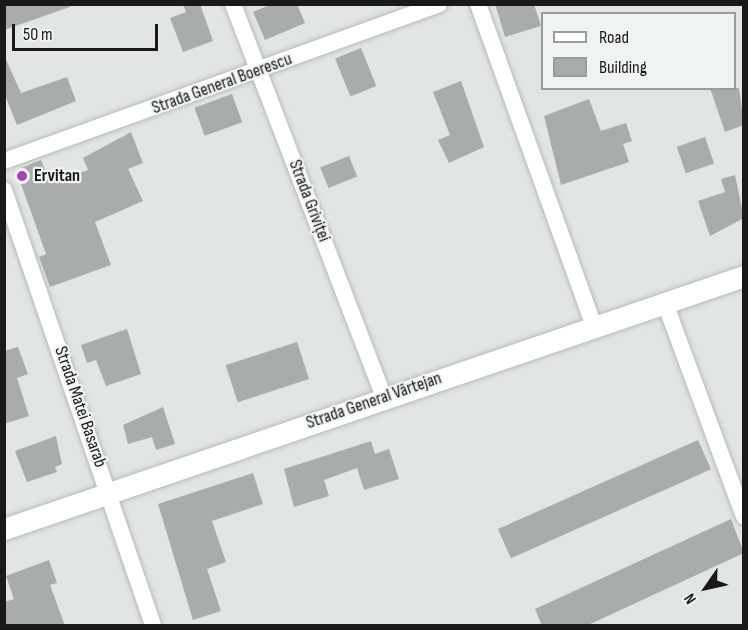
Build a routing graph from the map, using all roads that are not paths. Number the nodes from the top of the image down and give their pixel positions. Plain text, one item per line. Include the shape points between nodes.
1 (233, 4) edge
2 (439, 4) edge
3 (478, 4) edge
4 (258, 71) junction
5 (4, 161) edge
6 (4, 190) edge
7 (744, 276) edge
8 (665, 303) junction
9 (594, 327) junction
10 (384, 398) junction
11 (110, 493) junction
12 (744, 517) edge
13 (4, 529) edge
14 (153, 626) edge

1 - 4 street, Strada Griviței
2 - 4 street, Strada General Boerescu
3 - 9 street
4 - 5 street, Strada General Boerescu
4 - 10 street, Strada Griviței
6 - 11 street, Strada Matei Basarab
7 - 8 street, Strada General Vârtejan
8 - 9 street, Strada General Vârtejan
8 - 12 street
9 - 10 street, Strada General Vârtejan
10 - 11 street, Strada General Vârtejan
11 - 13 street, Strada General Vârtejan
11 - 14 street, Strada Matei Basarab

